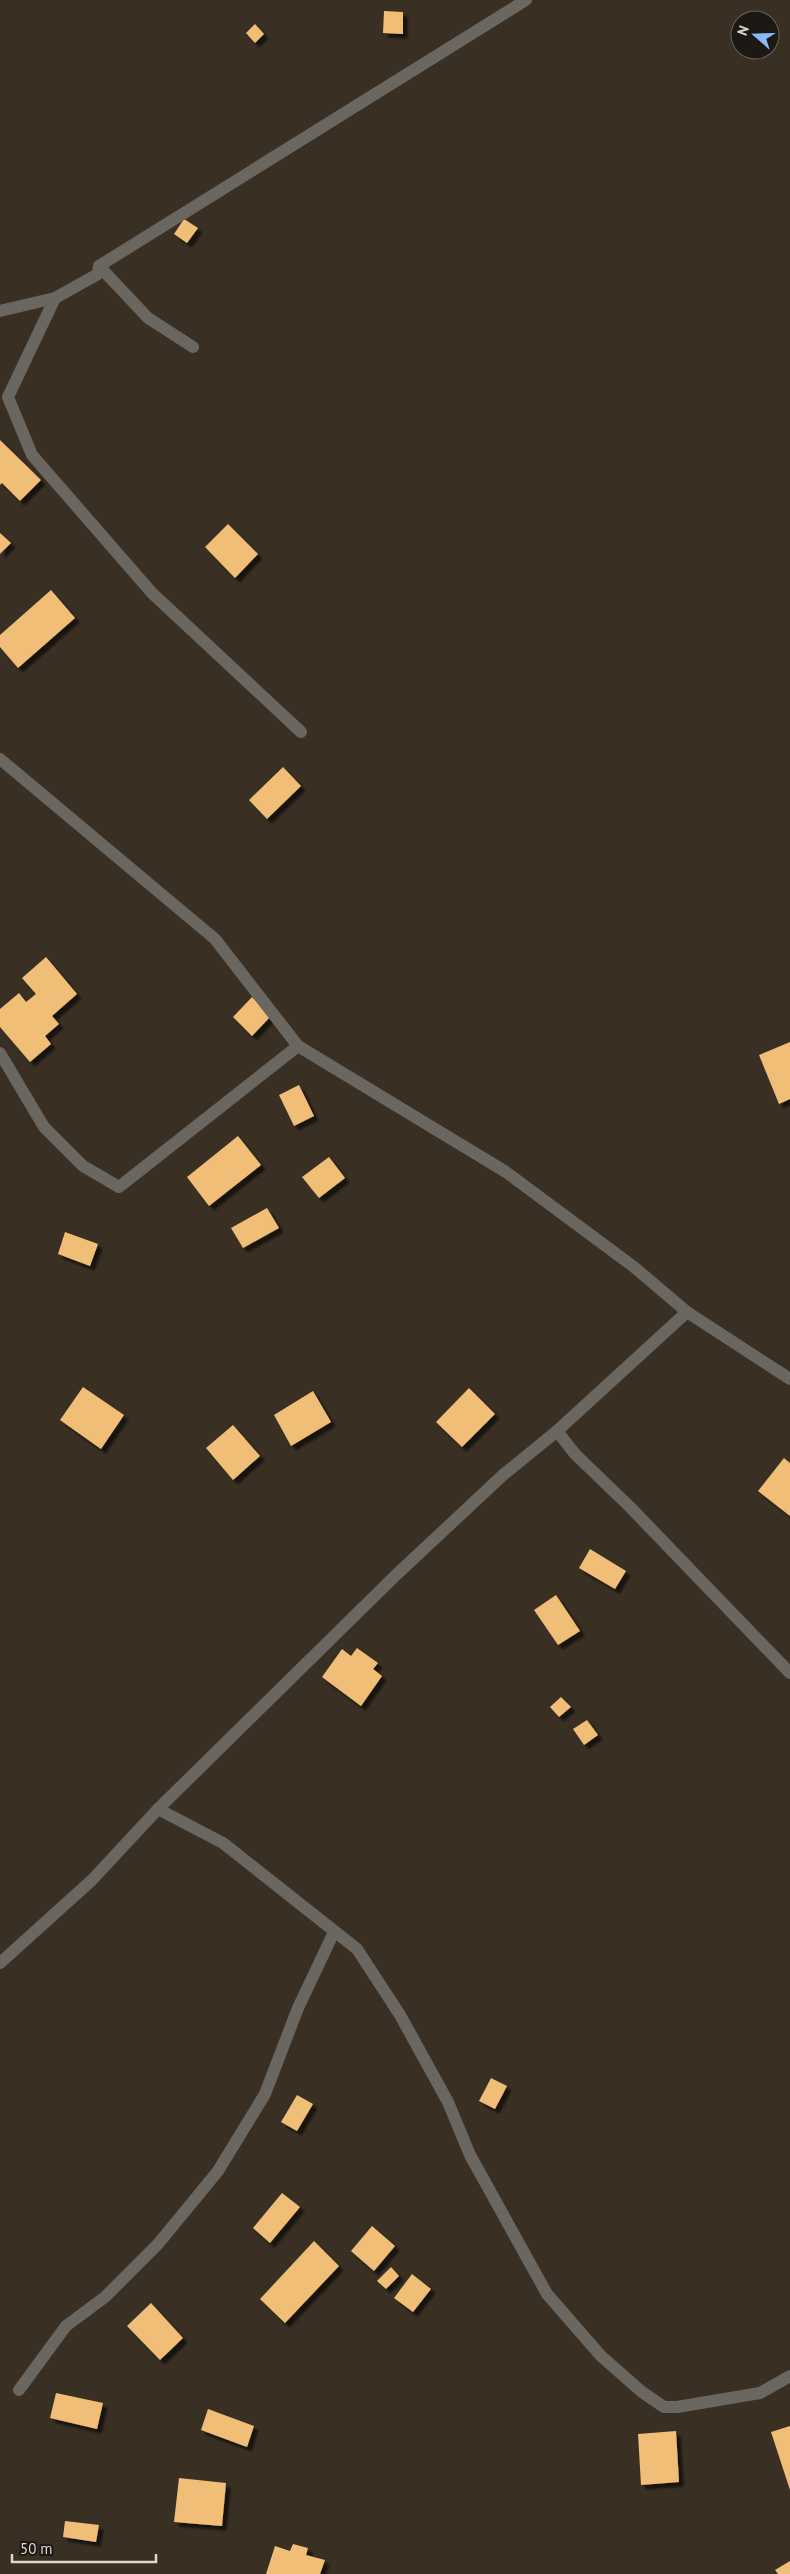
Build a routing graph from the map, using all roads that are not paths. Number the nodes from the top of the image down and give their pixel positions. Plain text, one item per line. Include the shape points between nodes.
1 (526, 0) edge
2 (99, 266) junction
3 (55, 298) junction
4 (0, 311) edge
5 (193, 347) dead end
6 (301, 732) dead end
7 (0, 759) edge
8 (298, 1046) junction
9 (0, 1054) edge
10 (687, 1312) junction
11 (790, 1379) edge
12 (557, 1431) junction
13 (790, 1673) edge
14 (158, 1809) junction
15 (334, 1932) junction
16 (0, 1963) edge
17 (790, 2376) edge
18 (19, 2390) dead end

1 - 2 street
2 - 3 street via 98,274
2 - 5 street via 148,318
3 - 4 street
3 - 6 street via 8,396 32,455 152,593
7 - 8 street via 215,939
8 - 9 street via 119,1187 84,1166 44,1126
8 - 10 street via 506,1172 634,1267
10 - 11 street
10 - 12 street
12 - 13 street via 575,1454
12 - 14 street via 503,1475 396,1575
14 - 15 street via 223,1843
14 - 16 street via 92,1880
15 - 17 street via 357,1949 400,2015 448,2102 470,2155 547,2294 601,2356 664,2407 760,2393
15 - 18 street via 298,2008 265,2094 218,2172 158,2244 105,2297 66,2326

